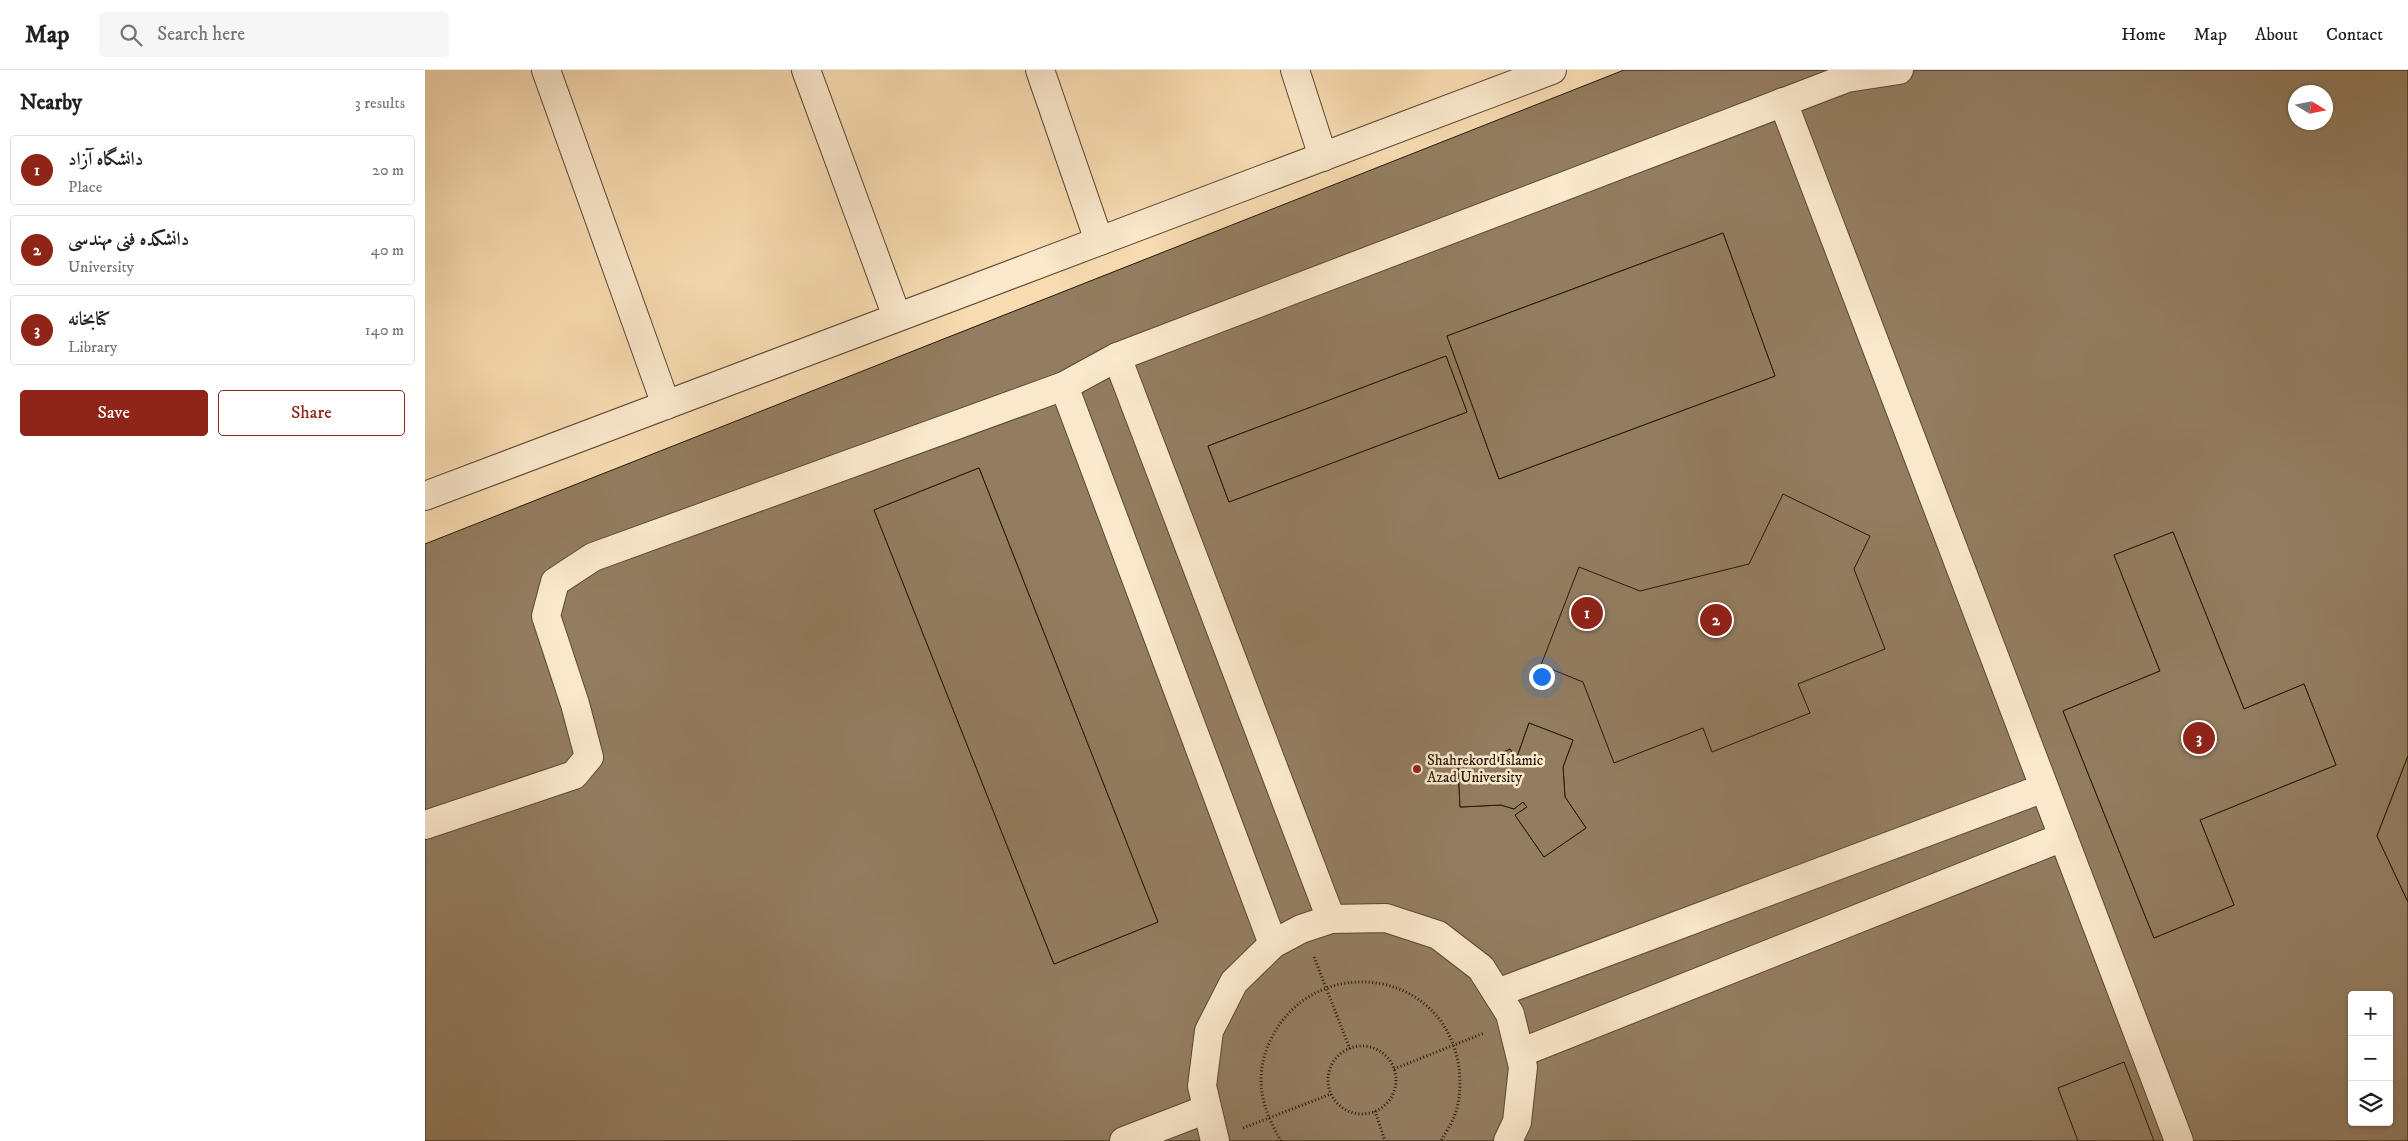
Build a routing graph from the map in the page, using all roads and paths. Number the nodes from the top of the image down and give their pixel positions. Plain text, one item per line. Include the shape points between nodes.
1 (546, 70) edge
2 (807, 70) edge
3 (1039, 70) edge
4 (1295, 70) edge
5 (1552, 70) edge
6 (1899, 70) edge
7 (1783, 102) junction
8 (1323, 157) junction
9 (1099, 241) junction
10 (897, 317) junction
11 (1117, 357) junction
12 (1064, 386) junction
13 (666, 405) junction
14 (425, 496) edge
15 (2044, 788) junction
16 (425, 825) edge
17 (2063, 837) junction
18 (1331, 919) junction
19 (1301, 929) junction
20 (1273, 944) junction
21 (1325, 987) junction
22 (1497, 993) junction
23 (1512, 1020) junction
24 (1455, 1046) junction
25 (1349, 1048) junction
26 (1520, 1053) junction
27 (1394, 1069) junction
28 (1331, 1094) junction
29 (1207, 1109) junction
30 (1375, 1112) junction
31 (1267, 1117) junction
32 (1215, 1140) edge
33 (1124, 1141) edge
34 (1281, 1141) edge
35 (1385, 1141) edge
36 (1441, 1141) edge
37 (1508, 1141) edge
38 (2179, 1141) edge

1 - 13 street
2 - 10 street
3 - 9 street
4 - 8 street
5 - 8 street
6 - 7 street via 1847,78
7 - 11 street
7 - 15 street
8 - 9 street
9 - 10 street
10 - 13 street
11 - 12 street
11 - 18 street
12 - 16 street via 593,556 555,582 546,616 589,757 574,776
12 - 20 street
13 - 14 street
15 - 17 street
15 - 22 street
17 - 26 street
17 - 38 street
18 - 19 street
18 - 22 street via 1386,918 1437,935 1481,968
19 - 20 street
19 - 21 path
20 - 29 street via 1233,982 1209,1031 1202,1086
21 - 24 path via 1356,980 1387,984 1416,997 1439,1018
21 - 25 path
21 - 31 path via 1298,1003 1277,1026 1264,1055 1261,1087
22 - 23 street
23 - 24 path
23 - 26 street
24 - 27 path
24 - 36 path via 1461,1080 1455,1114
25 - 27 path via 1360,1046 1381,1052
25 - 28 path via 1333,1062 1329,1072
26 - 37 street via 1523,1067 1517,1122
27 - 30 path via 1394,1092 1388,1102
28 - 30 path via 1346,1111 1357,1114
28 - 31 path
29 - 32 street
29 - 33 street
30 - 35 path
31 - 32 path
31 - 34 path

